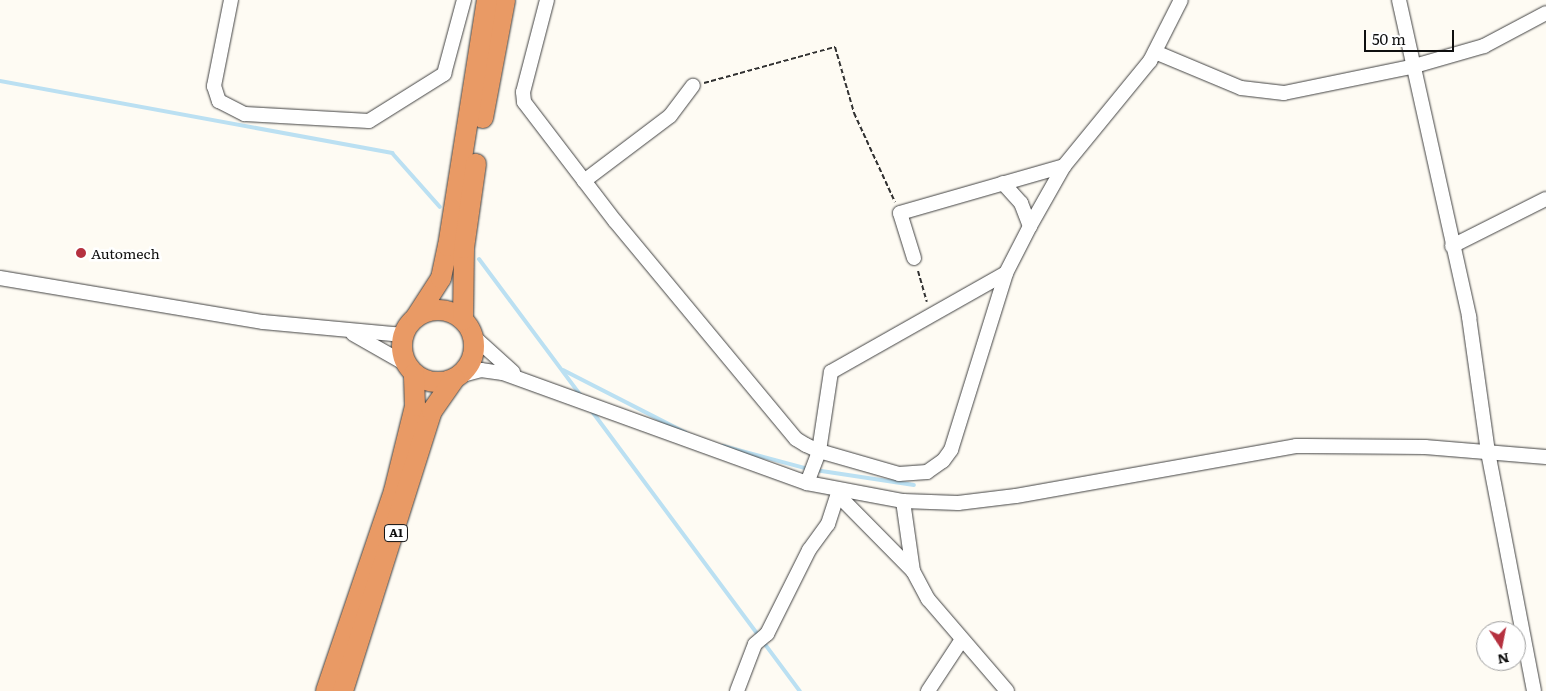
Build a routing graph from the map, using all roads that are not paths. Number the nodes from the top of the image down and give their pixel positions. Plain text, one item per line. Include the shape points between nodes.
1 (231, 0) edge
2 (464, 0) edge
3 (487, 0) edge
4 (505, 0) edge
5 (547, 0) edge
6 (1181, 0) edge
7 (1399, 0) edge
8 (1546, 13) edge
9 (1155, 52) junction
10 (1411, 67) junction
11 (693, 86) road end
12 (1064, 166) junction
13 (584, 181) junction
14 (1004, 183) junction
15 (1546, 199) edge
16 (1030, 226) junction
17 (1452, 246) junction
18 (914, 258) road end
19 (1006, 273) junction
20 (0, 278) edge
21 (416, 317) junction
22 (468, 328) junction
23 (348, 332) junction
24 (403, 335) junction
25 (410, 369) junction
26 (456, 377) junction
27 (528, 381) junction
28 (820, 451) junction
29 (1488, 452) junction
30 (1546, 457) edge
31 (807, 483) junction
32 (839, 494) junction
33 (904, 501) junction
34 (913, 571) junction
35 (961, 641) junction
36 (326, 691) edge
37 (343, 691) edge
38 (737, 691) edge
39 (928, 691) edge
40 (1007, 691) edge
41 (1534, 691) edge

1 - 2 street via 214,86 218,101 245,114 369,120 444,74
3 - 21 highway via 441,278
4 - 22 highway, A1 via 464,248
5 - 13 street via 523,98
6 - 9 street
7 - 10 street
8 - 10 street via 1484,46
9 - 10 street via 1260,93 1323,87
9 - 12 street
10 - 17 street
11 - 13 street via 670,116
12 - 14 street
12 - 16 street
13 - 28 street via 796,439
14 - 16 street via 1021,203
14 - 18 street via 900,213
15 - 17 street
16 - 19 street
17 - 29 street via 1468,317
19 - 28 street via 831,372
19 - 28 street via 951,450 943,461 927,472 899,474
20 - 23 street
21 - 22 highway via 440,310
21 - 24 highway
22 - 26 highway, A1 via 472,359
22 - 27 street via 495,360
23 - 24 street
23 - 25 street via 378,345
24 - 25 highway, A1
25 - 26 highway via 434,382
25 - 36 highway, A1 via 415,406 394,491
26 - 27 street via 481,370
26 - 37 highway, A1 via 432,411
27 - 31 street
28 - 31 street
29 - 30 street
29 - 33 street via 1348,443 1296,446 1016,496 958,503
29 - 41 street
31 - 32 street
32 - 33 street
32 - 34 street
32 - 38 street via 768,634 755,644
33 - 34 street
34 - 35 street
35 - 39 street
35 - 40 street

